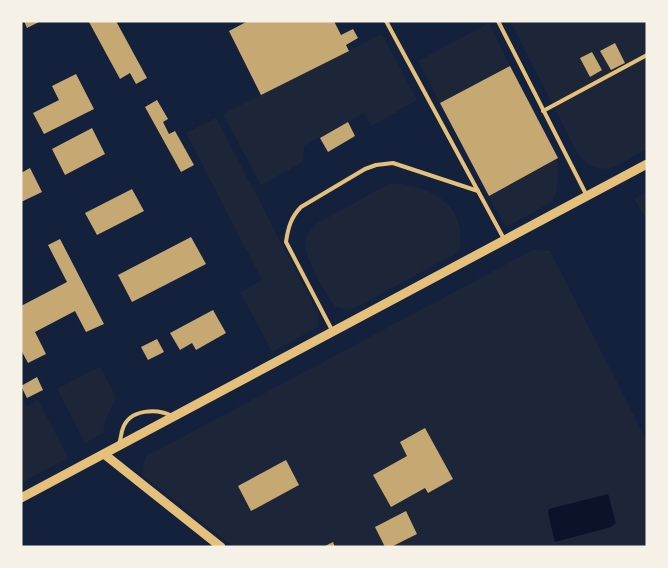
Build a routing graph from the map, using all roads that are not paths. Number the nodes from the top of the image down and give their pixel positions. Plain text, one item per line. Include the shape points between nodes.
1 (386, 21) edge
2 (498, 21) edge
3 (647, 56) edge
4 (543, 110) junction
5 (647, 164) edge
6 (478, 191) junction
7 (587, 196) junction
8 (505, 240) junction
9 (333, 332) junction
10 (174, 416) junction
11 (119, 446) junction
12 (104, 454) junction
13 (21, 498) edge
14 (221, 547) edge

1 - 6 lane
2 - 4 lane
3 - 4 lane
4 - 7 lane
5 - 7 street
6 - 8 lane
6 - 9 lane via 393,163 384,163 365,169 296,212 286,242
7 - 8 street
8 - 9 street
9 - 10 street
10 - 11 street
10 - 11 lane via 147,410 133,417 124,426
11 - 12 street
12 - 13 street
12 - 14 street

